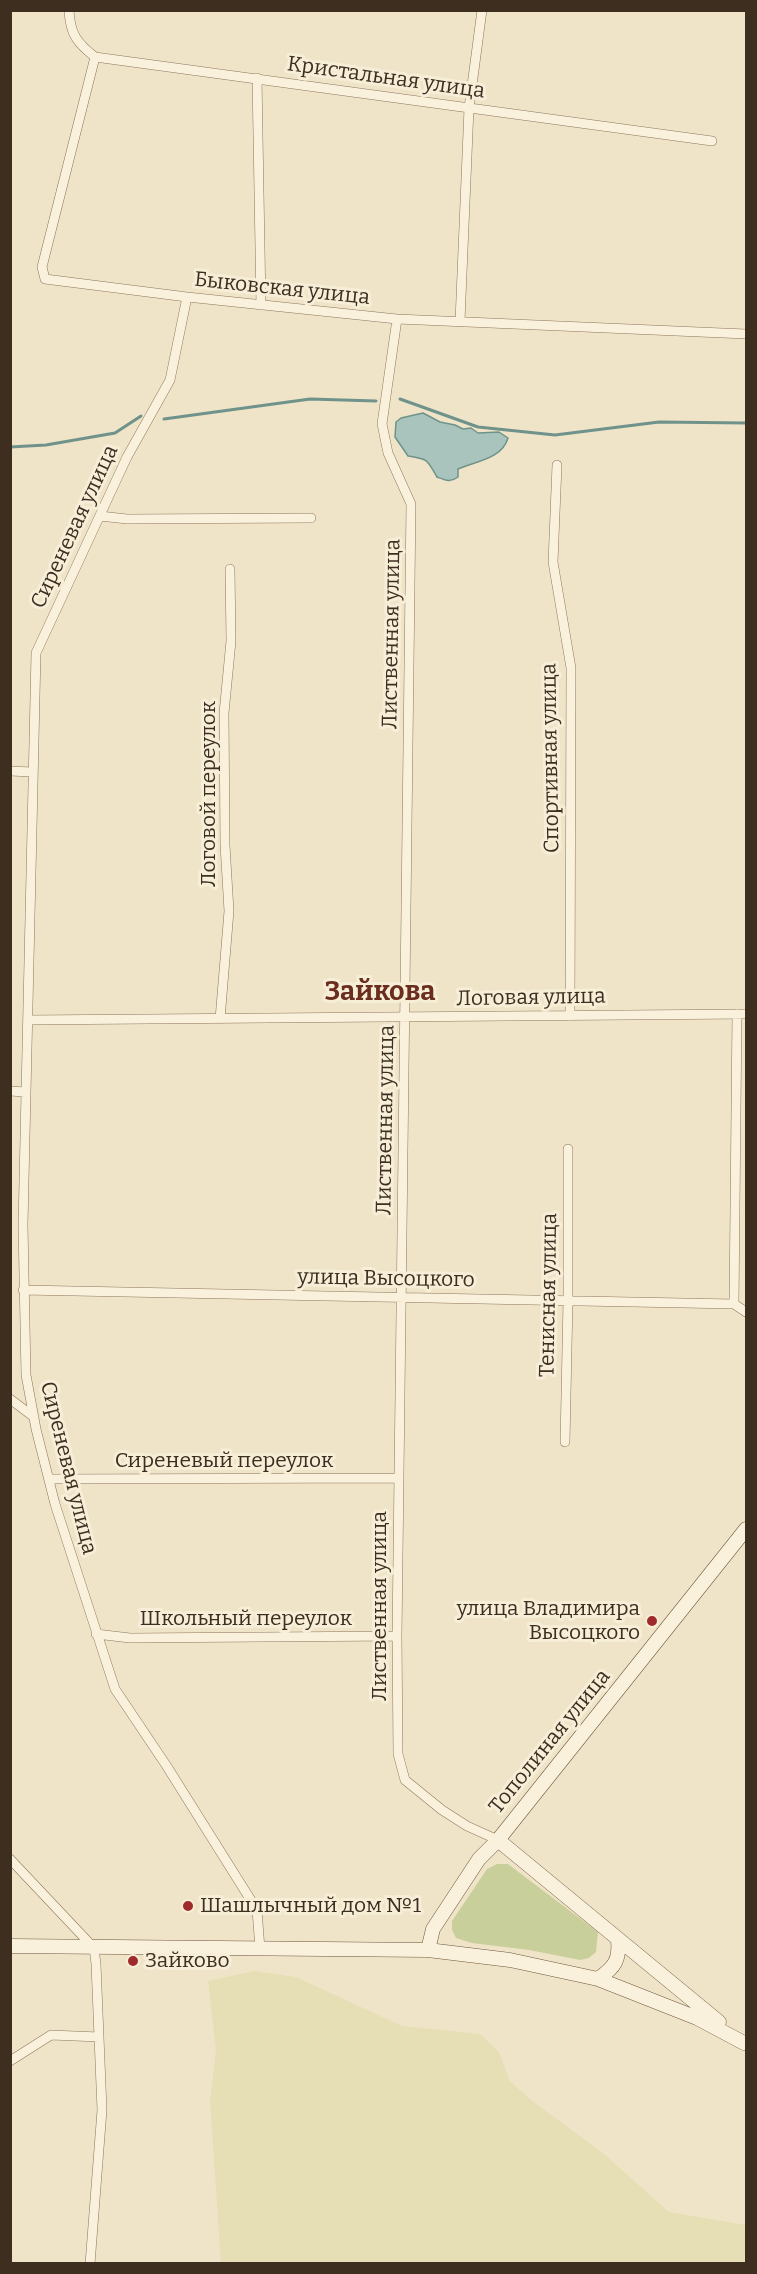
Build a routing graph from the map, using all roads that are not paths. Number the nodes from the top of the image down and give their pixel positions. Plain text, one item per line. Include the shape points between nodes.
1 (69, 10) edge
2 (482, 10) edge
3 (95, 57) junction
4 (257, 78) junction
5 (469, 108) junction
6 (712, 141) dead end
7 (187, 297) junction
8 (261, 305) junction
9 (397, 319) junction
10 (460, 321) junction
11 (747, 334) edge
12 (557, 465) dead end
13 (100, 516) junction
14 (311, 518) dead end
15 (230, 568) dead end
16 (10, 771) edge
17 (32, 772) junction
18 (742, 1014) edge
19 (570, 1016) junction
20 (406, 1018) junction
21 (219, 1019) junction
22 (28, 1020) junction
23 (10, 1091) edge
24 (25, 1092) junction
25 (568, 1149) dead end
26 (10, 1225) edge
27 (22, 1225) junction
28 (24, 1290) junction
29 (401, 1297) junction
30 (568, 1301) junction
31 (734, 1304) junction
32 (747, 1312) edge
33 (10, 1399) edge
34 (34, 1417) junction
35 (565, 1442) dead end
36 (399, 1478) junction
37 (49, 1479) junction
38 (747, 1529) edge
39 (96, 1634) junction
40 (397, 1636) junction
41 (498, 1840) junction
42 (10, 1859) edge
43 (618, 1939) junction
44 (10, 1946) edge
45 (93, 1948) junction
46 (260, 1949) junction
47 (428, 1950) junction
48 (598, 1979) junction
49 (99, 2037) junction
50 (745, 2044) edge
51 (10, 2061) edge
52 (90, 2264) edge

1 - 3 street via 70,26 80,45
2 - 5 street
3 - 4 street, Кристальная улица
3 - 7 street, Быковская улица via 42,267 45,279
4 - 5 street, Кристальная улица
4 - 8 street
5 - 6 street, Кристальная улица
5 - 10 street
7 - 8 street, Быковская улица
7 - 13 street, Сиреневая улица via 170,380
8 - 9 street, Быковская улица
9 - 10 street, Быковская улица
9 - 20 street, Лиственная улица via 382,424 388,453 411,504
10 - 11 street, Быковская улица
12 - 19 street, Спортивная улица via 553,562 571,668
13 - 14 street
13 - 17 street, Сиреневая улица via 36,653
15 - 21 street, Логовой переулок via 231,641 224,713 229,911
16 - 17 street
17 - 22 street, Сиреневая улица
18 - 19 street, Логовая улица
18 - 31 street
19 - 20 street, Логовая улица
20 - 21 street, Логовая улица
20 - 29 street, Лиственная улица
21 - 22 street, Логовая улица
22 - 24 street, Сиреневая улица
23 - 24 street
24 - 27 street, Сиреневая улица
25 - 30 street, Тенисная улица
26 - 27 street
27 - 28 street, Сиреневая улица
28 - 29 street, улица Высоцкого
28 - 34 street, Сиреневая улица via 26,1375
29 - 30 street, улица Высоцкого
29 - 36 street, Лиственная улица
30 - 31 street, улица Высоцкого
30 - 35 street, Тенисная улица
31 - 32 street
33 - 34 street
34 - 37 street, Сиреневая улица
36 - 37 street, Сиреневый переулок
36 - 40 street, Лиственная улица
37 - 39 street, Сиреневая улица
38 - 41 main road, Тополиная улица
39 - 40 street, Школьный переулок via 130,1638
39 - 46 street, Сиреневая улица via 115,1689 256,1910
40 - 41 street, Лиственная улица via 398,1754 405,1780 442,1810
41 - 43 main road, Тополиная улица
41 - 47 main road, Тополиная улица via 479,1859 433,1929
42 - 45 street
43 - 48 main road via 619,1954 611,1970
43 - 50 main road, Тополиная улица
44 - 45 main road
45 - 46 main road
45 - 49 street
46 - 47 main road
47 - 48 main road via 510,1960
48 - 50 main road via 697,2018
49 - 51 street via 51,2035
49 - 52 street via 102,2110

